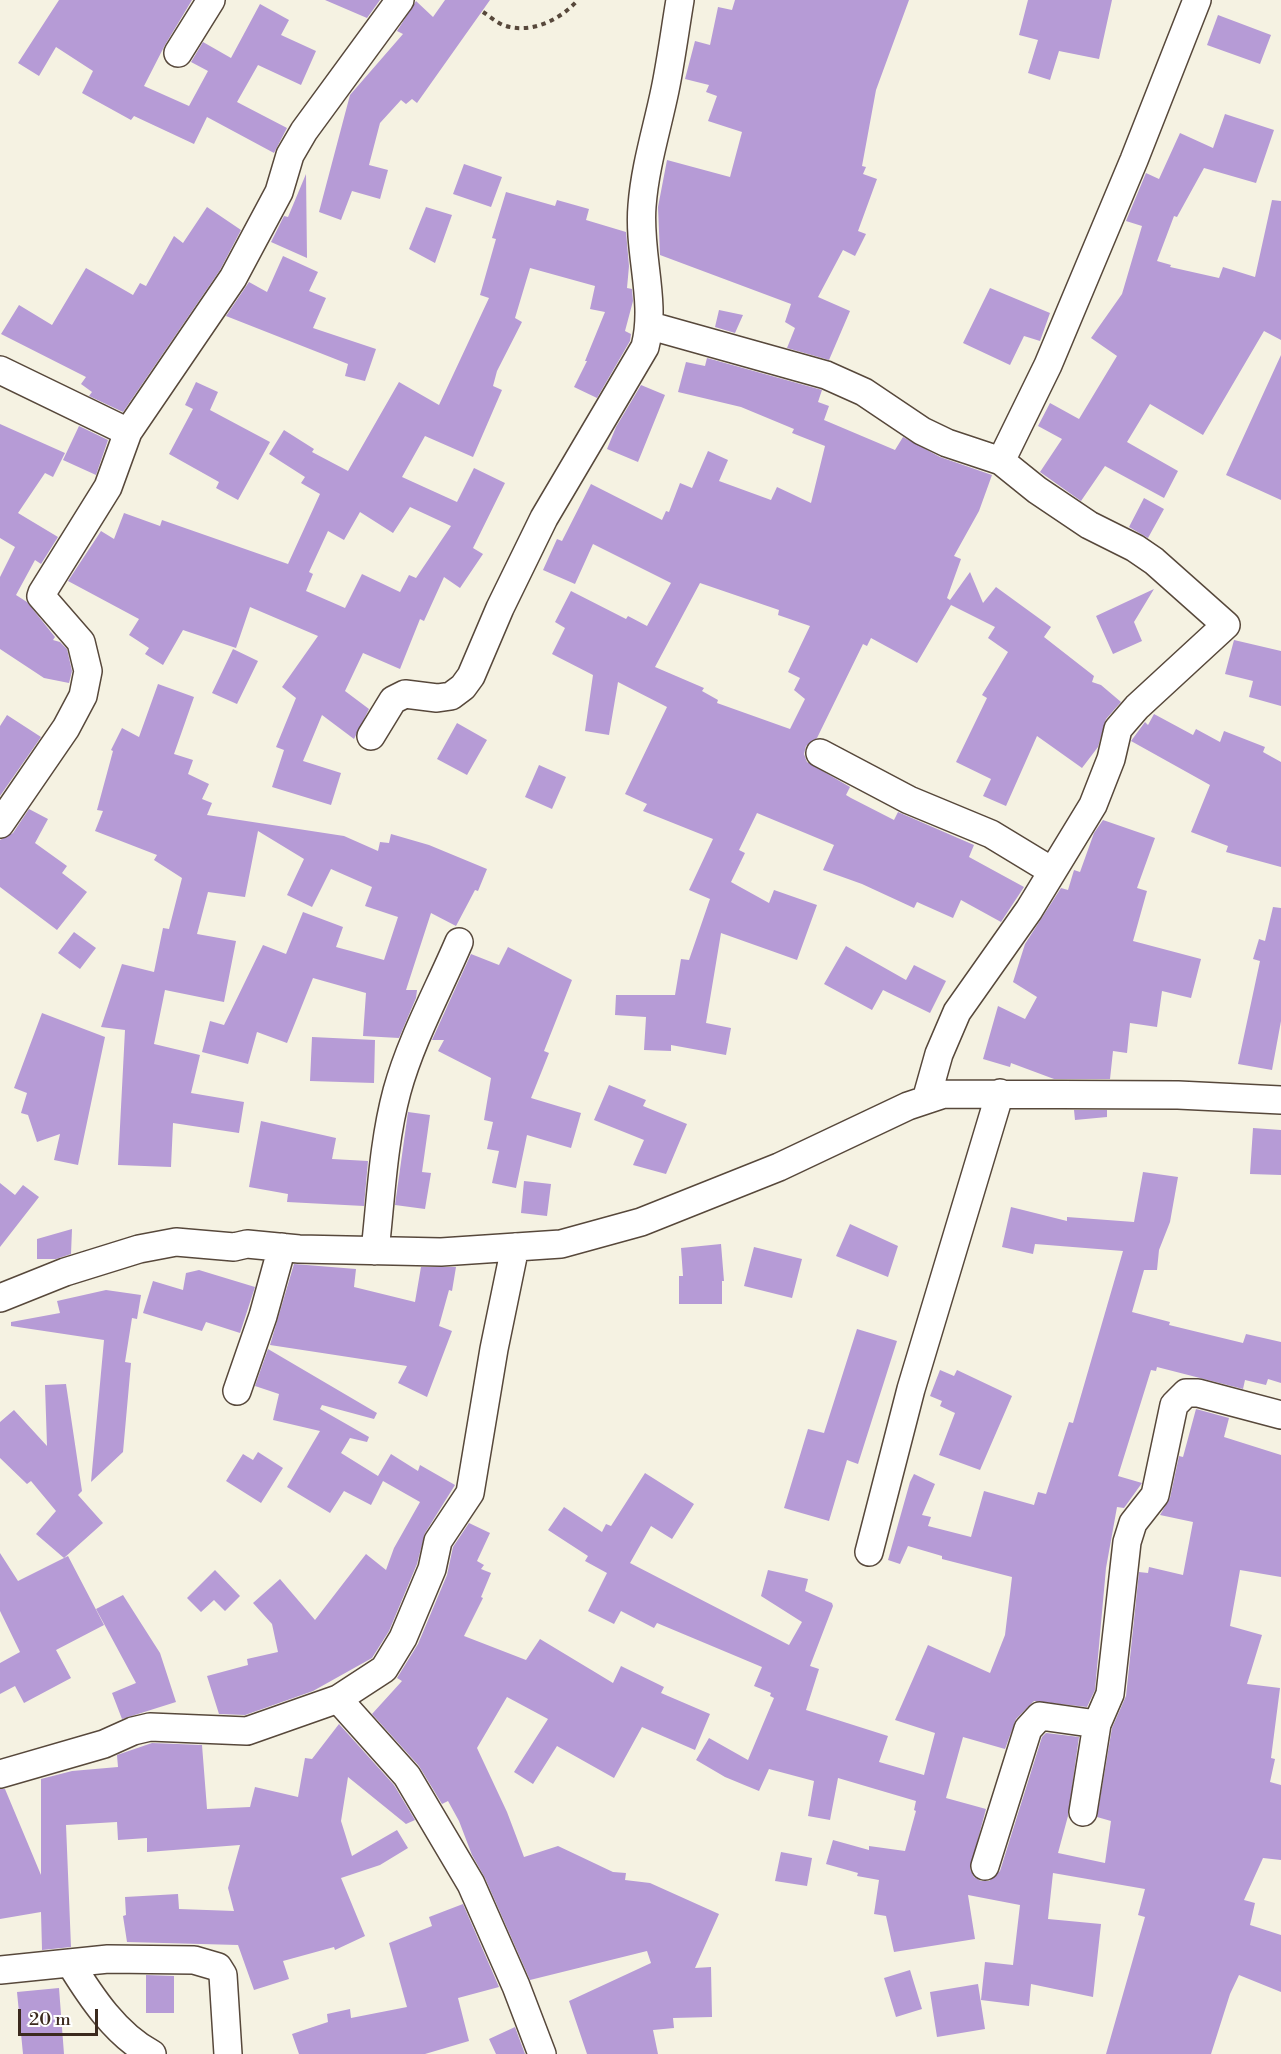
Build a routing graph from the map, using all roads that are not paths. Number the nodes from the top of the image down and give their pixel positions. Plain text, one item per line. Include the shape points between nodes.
1 (211, 0) edge
2 (400, 0) edge
3 (680, 0) edge
4 (1197, 0) edge
5 (178, 53) dead end
6 (651, 326) junction
7 (0, 370) edge
8 (128, 432) junction
9 (1001, 461) junction
10 (371, 736) dead end
11 (820, 753) dead end
12 (0, 824) edge
13 (1052, 871) junction
14 (459, 942) dead end
15 (1000, 1093) junction
16 (927, 1100) junction
17 (1281, 1100) edge
18 (282, 1247) junction
19 (515, 1247) junction
20 (375, 1251) junction
21 (0, 1298) edge
22 (237, 1391) dead end
23 (1281, 1415) edge
24 (869, 1552) dead end
25 (338, 1699) junction
26 (1097, 1724) junction
27 (0, 1774) edge
28 (1083, 1812) dead end
29 (985, 1866) dead end
30 (70, 1963) junction
31 (0, 1970) edge
32 (152, 2054) edge
33 (228, 2054) edge
34 (542, 2054) edge

1 - 5 street
2 - 8 street via 304,131 290,155 279,192 232,278
3 - 6 street via 641,208
4 - 9 street via 1048,365
6 - 9 street via 826,375 864,392 922,431
6 - 10 street via 645,347 544,518 471,676 451,696 405,694 393,700
7 - 8 street
8 - 12 street via 108,487 41,596 81,642 88,671 84,696
9 - 13 street via 1089,525 1154,561 1226,625 1125,719 1118,729 1093,805
11 - 13 street via 901,796 1000,838
13 - 16 street via 957,1012 939,1054
14 - 20 street via 397,1092 384,1158
15 - 16 street via 944,1094
15 - 17 street
15 - 24 street via 911,1389
16 - 19 street via 779,1167 640,1222 561,1244
18 - 20 street
18 - 21 street via 176,1242 64,1272
18 - 22 street
19 - 20 street
19 - 25 street via 470,1493 438,1541 432,1569 391,1659 384,1669
23 - 26 street via 1198,1393 1185,1393 1173,1406 1155,1495 1133,1523 1127,1542 1110,1694
25 - 27 street via 247,1731 150,1727
25 - 34 street via 407,1776 471,1884
26 - 28 street
26 - 29 street via 1040,1716 1033,1721
30 - 31 street
30 - 32 street via 110,2018 138,2047
30 - 33 street via 108,1959 194,1960 218,1967 225,1989

